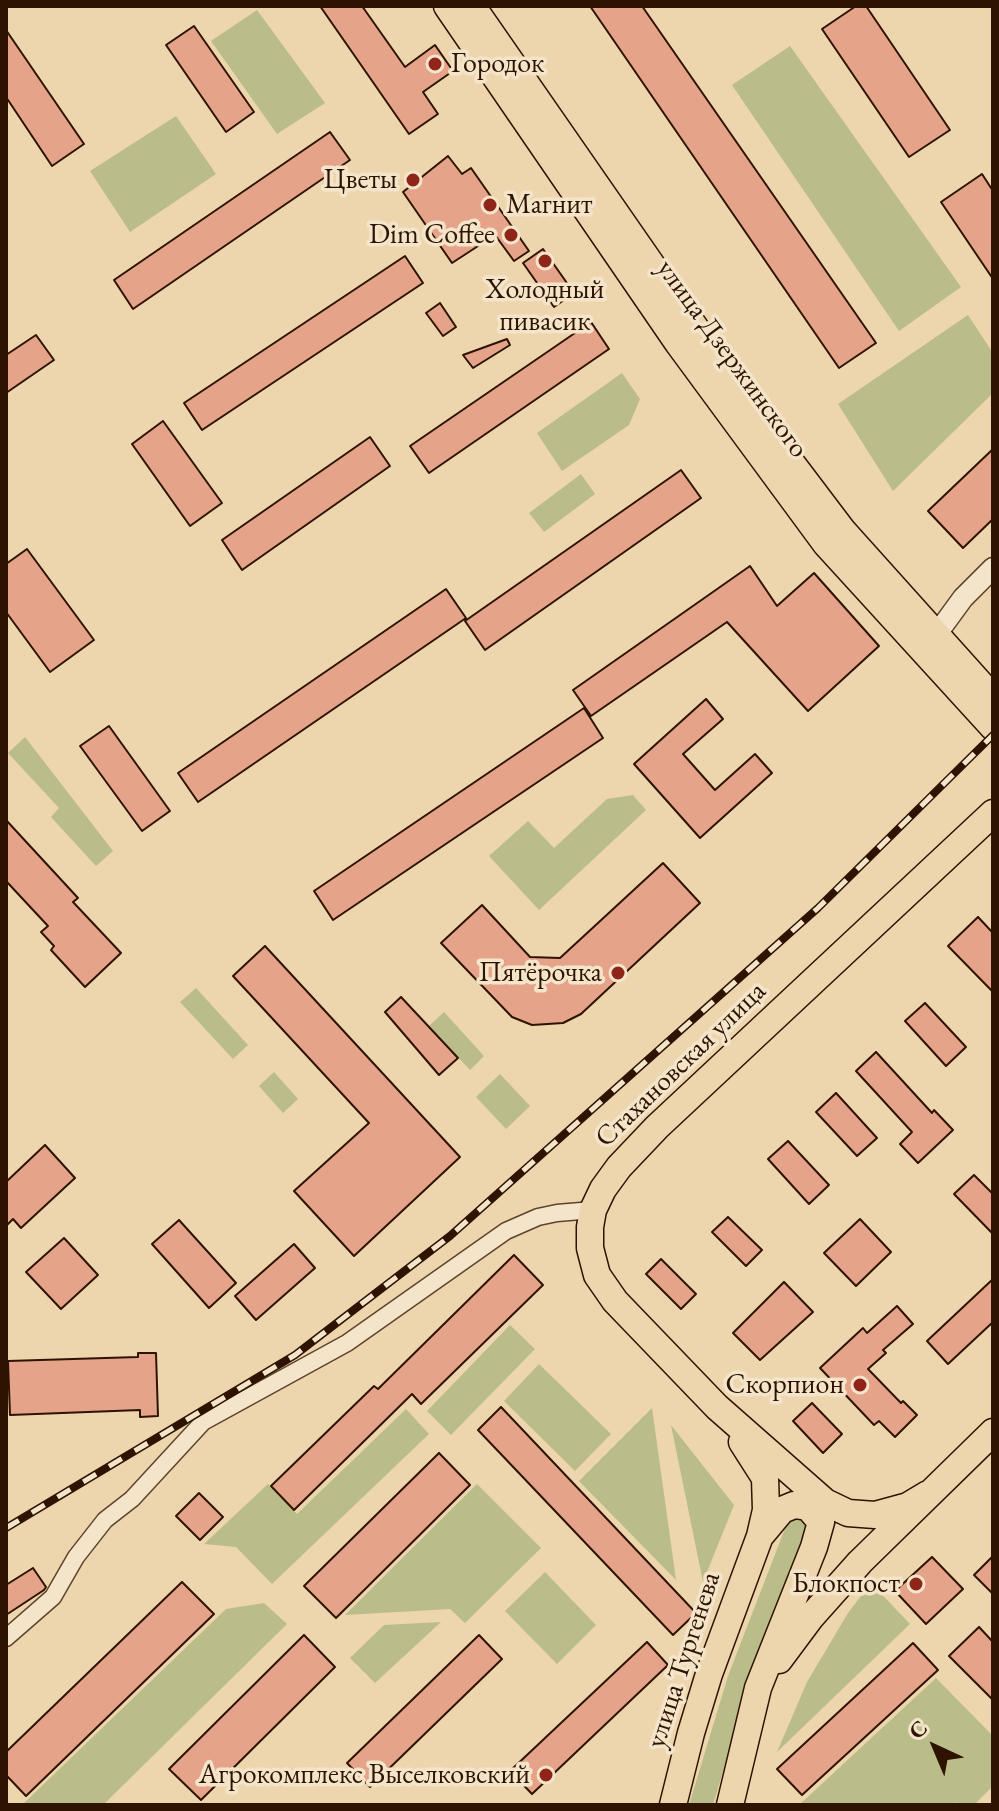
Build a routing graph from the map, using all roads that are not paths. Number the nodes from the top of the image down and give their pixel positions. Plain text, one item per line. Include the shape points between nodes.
1 (447, 6) edge
2 (472, 6) edge
3 (993, 568) edge
4 (936, 635) junction
5 (993, 698) edge
6 (993, 727) edge
7 (993, 813) edge
8 (593, 1210) junction
9 (717, 1407) junction
10 (993, 1432) edge
11 (928, 1494) junction
12 (760, 1536) junction
13 (6, 1638) edge
14 (758, 1688) junction
15 (673, 1805) edge
16 (730, 1805) edge

1 - 6 main road, улица Дзержинского via 678,343 826,544
2 - 4 main road, улица Дзержинского via 762,424 843,531
3 - 4 street
4 - 5 main road, улица Дзержинского
7 - 8 main road, Стахановская улица via 657,1127 619,1167
8 - 9 main road, Стахановская улица via 590,1248 605,1288
8 - 13 street via 547,1215 506,1231 347,1343 203,1422 132,1499 105,1520 53,1597
9 - 11 main road, Стахановская улица via 825,1502 848,1513 889,1512
9 - 12 main road via 765,1478
10 - 11 main road
11 - 14 main road via 811,1617
12 - 14 main road via 782,1510 794,1505 808,1507 821,1522
12 - 15 main road, улица Тургенева via 709,1674
14 - 16 main road

